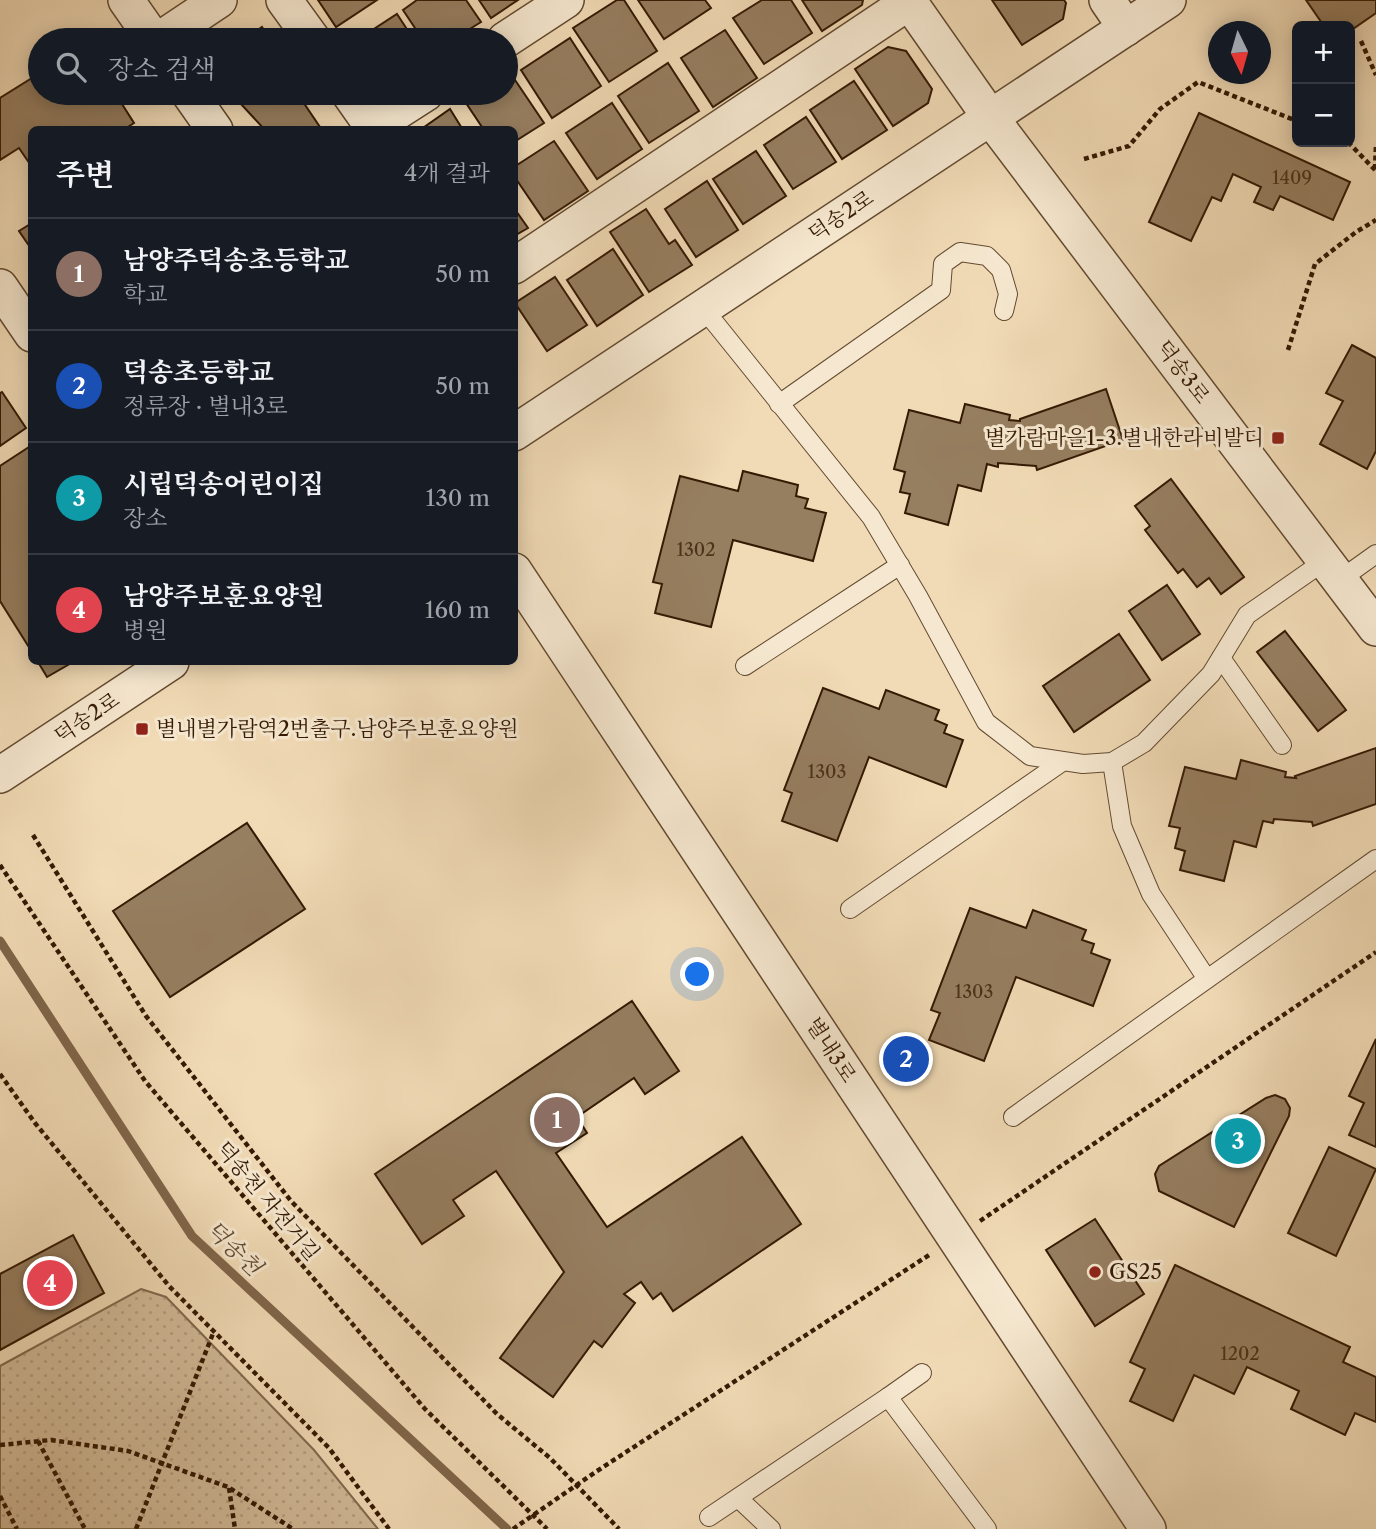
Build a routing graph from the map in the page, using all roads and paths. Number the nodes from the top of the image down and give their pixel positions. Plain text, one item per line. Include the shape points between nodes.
1 (126, 0) edge
2 (219, 0) edge
3 (285, 0) edge
4 (566, 0) edge
5 (1168, 0) edge
6 (909, 1) edge
7 (1117, 14) edge
8 (147, 28) edge
9 (175, 28) edge
10 (305, 28) edge
11 (518, 31) edge
12 (1361, 41) dead end
13 (1376, 75) edge
14 (198, 105) edge
15 (358, 105) edge
16 (408, 105) edge
17 (990, 117) junction
18 (1292, 119) edge
19 (212, 126) edge
20 (373, 126) edge
21 (377, 126) edge
22 (1376, 144) edge
23 (1353, 147) edge
24 (1084, 159) dead end
25 (1375, 171) edge
26 (1376, 220) edge
27 (518, 263) edge
28 (0, 287) edge
29 (703, 308) junction
30 (1004, 311) dead end
31 (28, 328) edge
32 (1287, 350) dead end
33 (779, 404) junction
34 (518, 430) edge
35 (1376, 554) edge
36 (900, 565) junction
37 (1333, 569) junction
38 (518, 577) edge
39 (1376, 628) edge
40 (1221, 658) junction
41 (166, 665) edge
42 (745, 667) dead end
43 (1282, 745) dead end
44 (1062, 762) junction
45 (1112, 762) junction
46 (1, 774) edge
47 (33, 835) dead end
48 (1376, 859) edge
49 (0, 865) edge
50 (850, 909) dead end
51 (1376, 952) edge
52 (1207, 979) junction
53 (0, 1074) edge
54 (1013, 1117) dead end
55 (955, 1238) junction
56 (214, 1331) junction
57 (922, 1373) dead end
58 (888, 1397) junction
59 (37, 1441) junction
60 (0, 1445) edge
61 (162, 1463) junction
62 (228, 1487) junction
63 (0, 1496) edge
64 (738, 1497) junction
65 (709, 1517) dead end
66 (17, 1529) edge
67 (85, 1529) edge
68 (136, 1529) edge
69 (234, 1529) edge
70 (293, 1529) edge
71 (389, 1529) edge
72 (513, 1529) edge
73 (547, 1529) edge
74 (619, 1529) edge
75 (771, 1529) edge
76 (988, 1529) edge
77 (1148, 1529) edge

1 - 8 street
2 - 9 street
3 - 10 street
4 - 11 street
5 - 7 street, 덕송2로
6 - 17 street, 덕송3로
6 - 27 street
7 - 17 street, 덕송2로
12 - 13 path
14 - 19 street
15 - 20 street
16 - 21 street
17 - 29 street, 덕송2로
17 - 37 street, 덕송3로
18 - 24 path via 1198,82 1160,109 1129,146
22 - 25 path
23 - 25 path
26 - 32 path via 1315,264
28 - 31 street
29 - 33 lane
29 - 34 street, 덕송2로
30 - 33 lane via 1008,294 1001,270 987,256 960,252 943,264 941,290
33 - 36 lane via 871,517
35 - 37 lane
36 - 42 lane
36 - 44 lane via 986,722 1030,756
37 - 39 street, 덕송3로
37 - 40 lane via 1247,615
38 - 55 street, 별내3로
40 - 43 lane
40 - 45 lane via 1144,743
41 - 46 street, 덕송2로
44 - 45 lane
44 - 50 lane
45 - 52 lane via 1122,826 1146,883
47 - 74 path via 146,1016 291,1201 497,1414 550,1458
48 - 52 lane
49 - 73 path, 덕송천 자전거길 via 145,1081 425,1409
51 - 55 path
52 - 54 lane
53 - 56 path via 169,1286
55 - 72 path, bridge
55 - 77 street, 별내3로
56 - 61 path
56 - 71 path via 329,1448
57 - 58 lane
58 - 64 lane
58 - 76 lane
59 - 60 path
59 - 61 path via 128,1451
59 - 67 path
61 - 62 path
61 - 68 path
62 - 69 path
62 - 70 path
63 - 66 path
64 - 65 lane
64 - 75 lane

